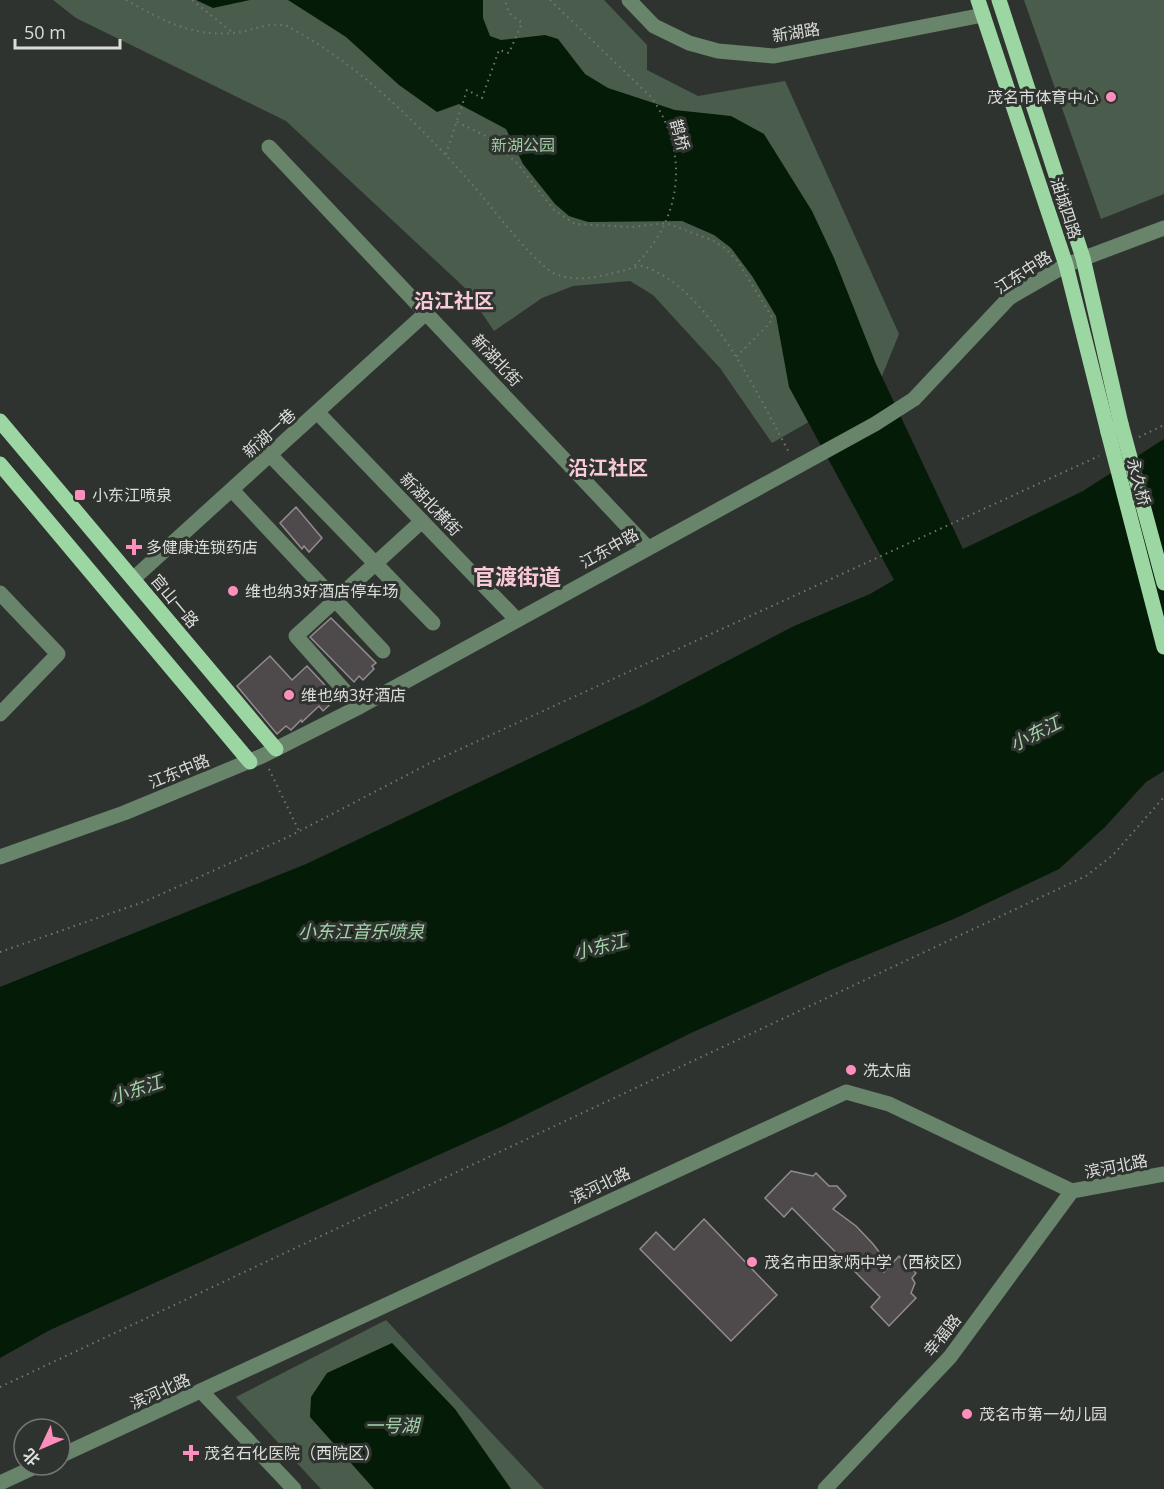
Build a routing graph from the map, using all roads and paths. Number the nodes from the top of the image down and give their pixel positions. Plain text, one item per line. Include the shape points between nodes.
1 (126, 0) edge
2 (192, 0) edge
3 (505, 0) edge
4 (550, 0) edge
5 (628, 0) edge
6 (999, 0) edge
7 (980, 7) edge
8 (233, 33) junction
9 (457, 122) junction
10 (269, 147) dead end
11 (446, 154) junction
12 (667, 222) junction
13 (1164, 228) edge
14 (1083, 258) junction
15 (1066, 265) junction
16 (631, 268) junction
17 (427, 312) junction
18 (736, 357) junction
19 (318, 413) junction
20 (0, 421) edge
21 (1164, 425) edge
22 (1114, 428) junction
23 (1133, 440) dead end
24 (1101, 455) dead end
25 (271, 456) junction
26 (0, 464) edge
27 (797, 467) junction
28 (232, 490) junction
29 (422, 521) junction
30 (647, 547) junction
31 (374, 563) junction
32 (133, 579) junction
33 (1164, 583) edge
34 (0, 593) edge
35 (334, 600) junction
36 (516, 620) junction
37 (433, 623) dead end
38 (1164, 647) edge
39 (383, 651) dead end
40 (210, 671) junction
41 (189, 689) junction
42 (358, 707) junction
43 (0, 714) edge
44 (263, 756) junction
45 (1164, 797) edge
46 (299, 831) junction
47 (0, 857) edge
48 (0, 952) edge
49 (1164, 1174) edge
50 (1072, 1191) junction
51 (0, 1387) edge
52 (201, 1391) junction
53 (72, 1450) edge
54 (294, 1489) edge
55 (825, 1489) edge

1 - 8 path via 189,31
2 - 8 path
3 - 9 path via 509,13 522,23 509,53 499,50 482,98 467,90
4 - 12 path, 鹊桥 via 651,97 660,111 676,168
5 - 7 street, 新湖路 via 654,26 689,43 718,51 774,56
6 - 14 main road, 油城四路
7 - 15 main road, 油城四路
8 - 11 path via 276,23 295,30 377,90
9 - 11 path
9 - 12 path via 484,135 516,162 554,210 575,224 632,227
10 - 17 street, 新湖北街
11 - 16 path via 552,273 564,278 587,278
12 - 16 path, 鹊桥 via 655,244
12 - 18 path via 726,249 771,312 770,323
13 - 14 street, 江东中路
14 - 15 street, 江东中路
14 - 22 main road, 油城四路
15 - 22 main road, 油城四路
15 - 27 street, 江东中路 via 1010,298 914,399
16 - 18 path via 649,268 690,299
17 - 19 street, 新湖一巷
17 - 30 street, 新湖北街
18 - 27 path
19 - 25 street, 新湖一巷
19 - 29 street, 新湖北横街
20 - 32 main road, 官山一路
21 - 23 path
22 - 33 main road, 永久桥, bridge
22 - 38 main road, 永久桥, bridge
24 - 46 path via 432,762
25 - 28 street, 新湖一巷
25 - 31 street
26 - 41 main road
27 - 30 street, 江东中路
28 - 32 street, 新湖一巷
28 - 35 street
29 - 31 street
29 - 36 street, 新湖北横街
30 - 36 street, 江东中路
31 - 35 street
31 - 37 street
32 - 40 main road, 官山一路
34 - 43 street via 58,654
35 - 39 street
35 - 42 street via 296,636
36 - 42 street, 江东中路
40 - 41 main road
40 - 44 main road, 官山一路
41 - 44 main road
42 - 44 street, 江东中路
44 - 46 path
44 - 47 street, 江东中路 via 124,813
45 - 51 path via 1113,855 1067,886
46 - 48 path via 146,901
49 - 50 street, 滨河北路
50 - 52 street, 滨河北路 via 889,1104 846,1092
50 - 55 street, 幸福路 via 950,1357
52 - 53 street, 滨河北路
52 - 54 street

